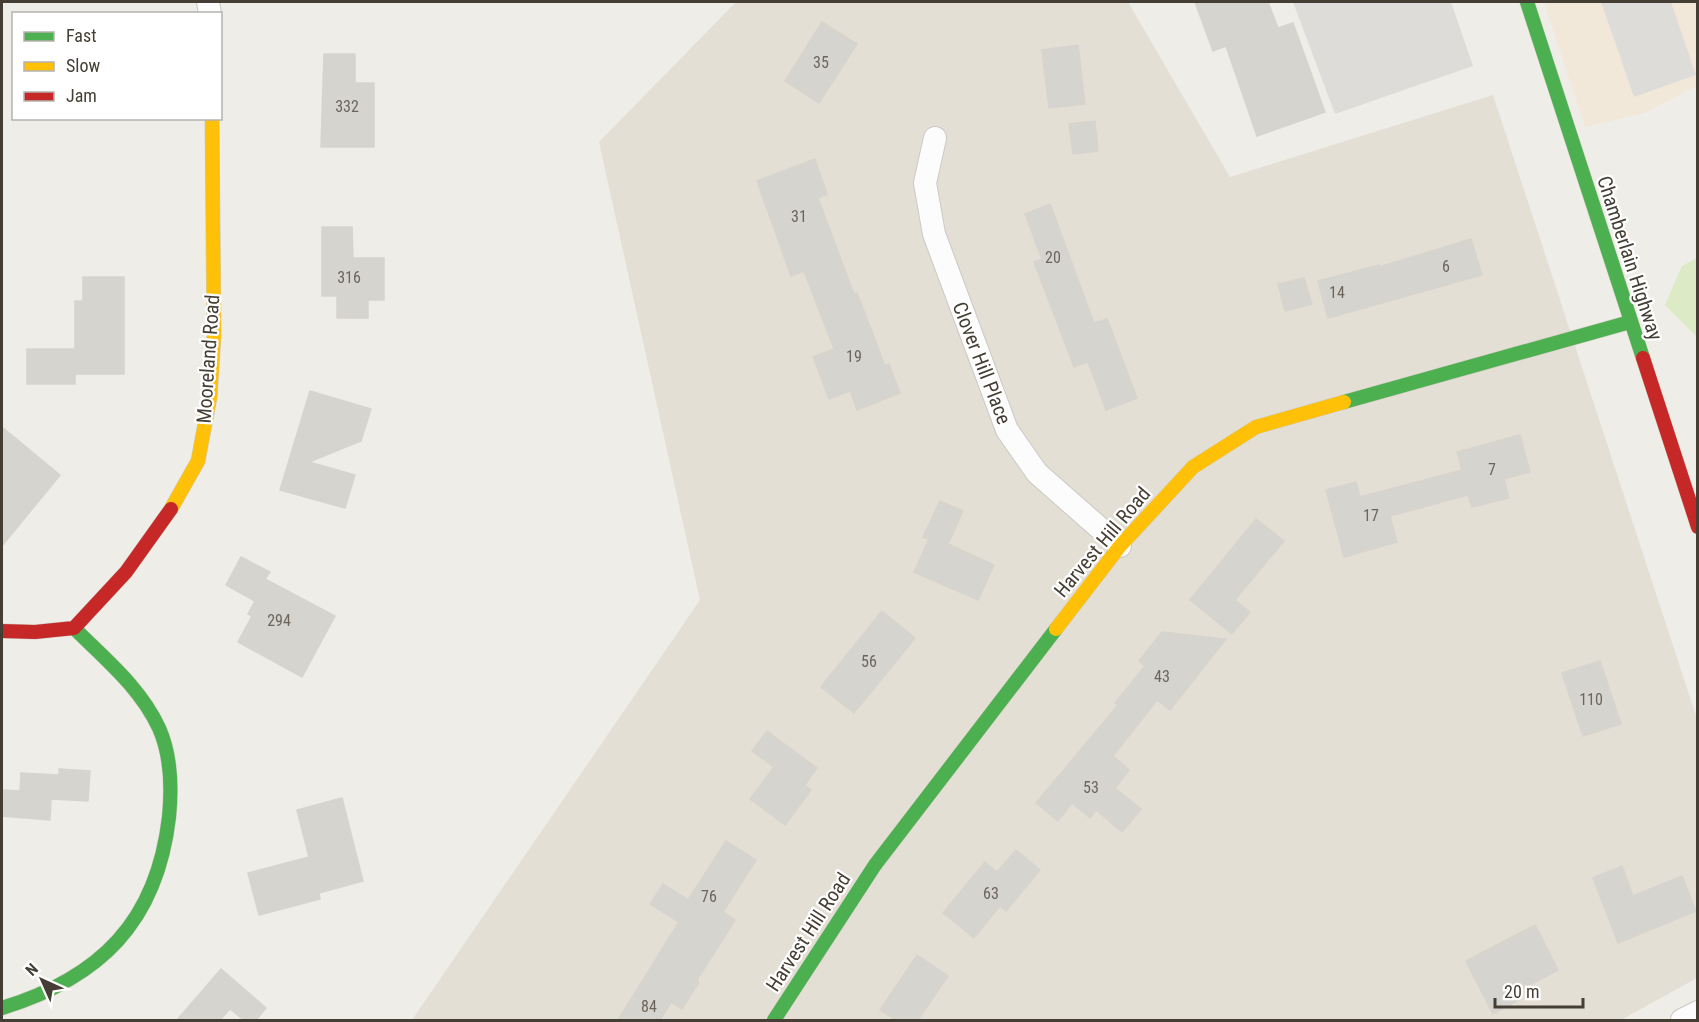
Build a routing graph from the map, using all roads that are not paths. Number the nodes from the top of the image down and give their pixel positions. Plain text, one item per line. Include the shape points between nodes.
1 (1527, 2) edge
2 (212, 120) edge
3 (934, 138) dead end
4 (1630, 322) junction
5 (1698, 527) edge
6 (1120, 546) junction
7 (74, 628) junction
8 (2, 631) edge
9 (2, 1008) edge
10 (1698, 1012) edge
11 (774, 1020) edge
12 (1682, 1020) edge

1 - 4 street, Chamberlain Highway
2 - 7 street, Mooreland Road via 214,334 210,397 198,461 165,520 126,572
3 - 6 street, Clover Hill Place via 926,183 934,234 1007,430 1037,473
4 - 5 street, Chamberlain Highway
4 - 6 street, Harvest Hill Road via 1257,427 1193,467
6 - 11 street, Harvest Hill Road via 875,865
7 - 8 street
7 - 9 street via 133,688 155,718 168,752 169,835 146,904 118,941 80,976 31,1002
10 - 12 street

